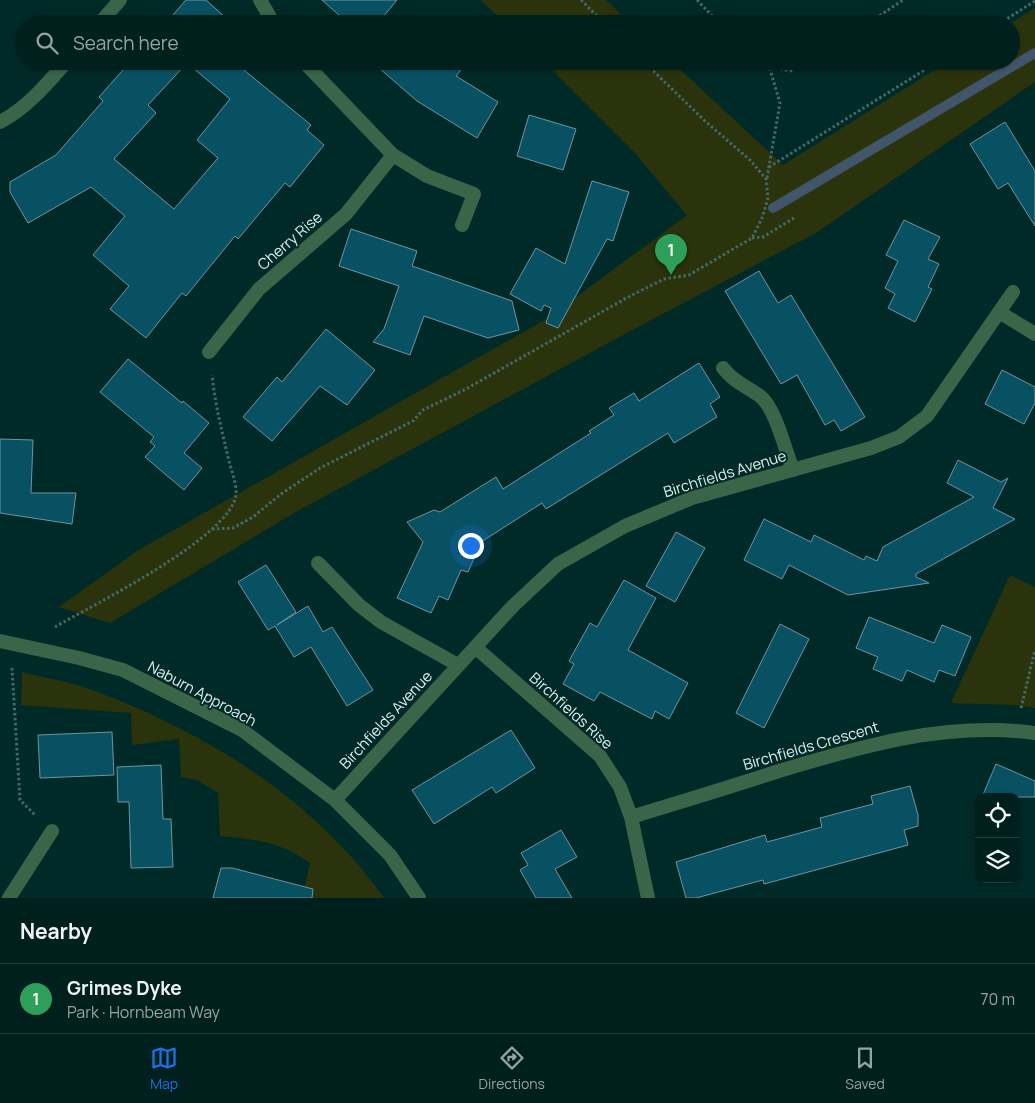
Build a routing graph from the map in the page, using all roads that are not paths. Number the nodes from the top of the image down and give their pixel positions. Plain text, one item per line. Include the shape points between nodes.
1 (120, 0) edge
2 (260, 0) edge
3 (107, 15) edge
4 (269, 15) edge
5 (59, 70) edge
6 (312, 70) edge
7 (0, 122) edge
8 (393, 155) junction
9 (462, 225) dead end
10 (1013, 292) dead end
11 (999, 312) junction
12 (1035, 334) edge
13 (209, 352) road end
14 (723, 368) dead end
15 (793, 470) junction
16 (318, 563) dead end
17 (11, 643) edge
18 (475, 647) junction
19 (458, 665) junction
20 (1035, 733) edge
21 (335, 800) junction
22 (631, 817) junction
23 (52, 831) road end
24 (9, 898) edge
25 (419, 898) edge
26 (648, 898) edge

1 - 3 street
2 - 4 street
5 - 7 street via 45,87
6 - 8 street
8 - 9 street via 427,176 474,194
8 - 13 street, Cherry Rise via 346,214 259,288
10 - 11 street, Birchfields Avenue
11 - 12 street
11 - 15 street, Birchfields Avenue via 927,416 899,437
14 - 15 street via 731,379 760,396 770,409
15 - 18 street, Birchfields Avenue via 692,498 625,526 558,564
16 - 19 street via 353,600 381,622
17 - 21 street, Naburn Approach via 123,670 242,730
18 - 19 street, Birchfields Avenue
18 - 22 street, Birchfields Rise via 600,756 620,787
19 - 21 street, Birchfields Avenue
20 - 22 street, Birchfields Crescent via 942,731 860,747
21 - 25 street, Naburn Approach via 390,856
22 - 26 street, Birchfields Rise
23 - 24 street

